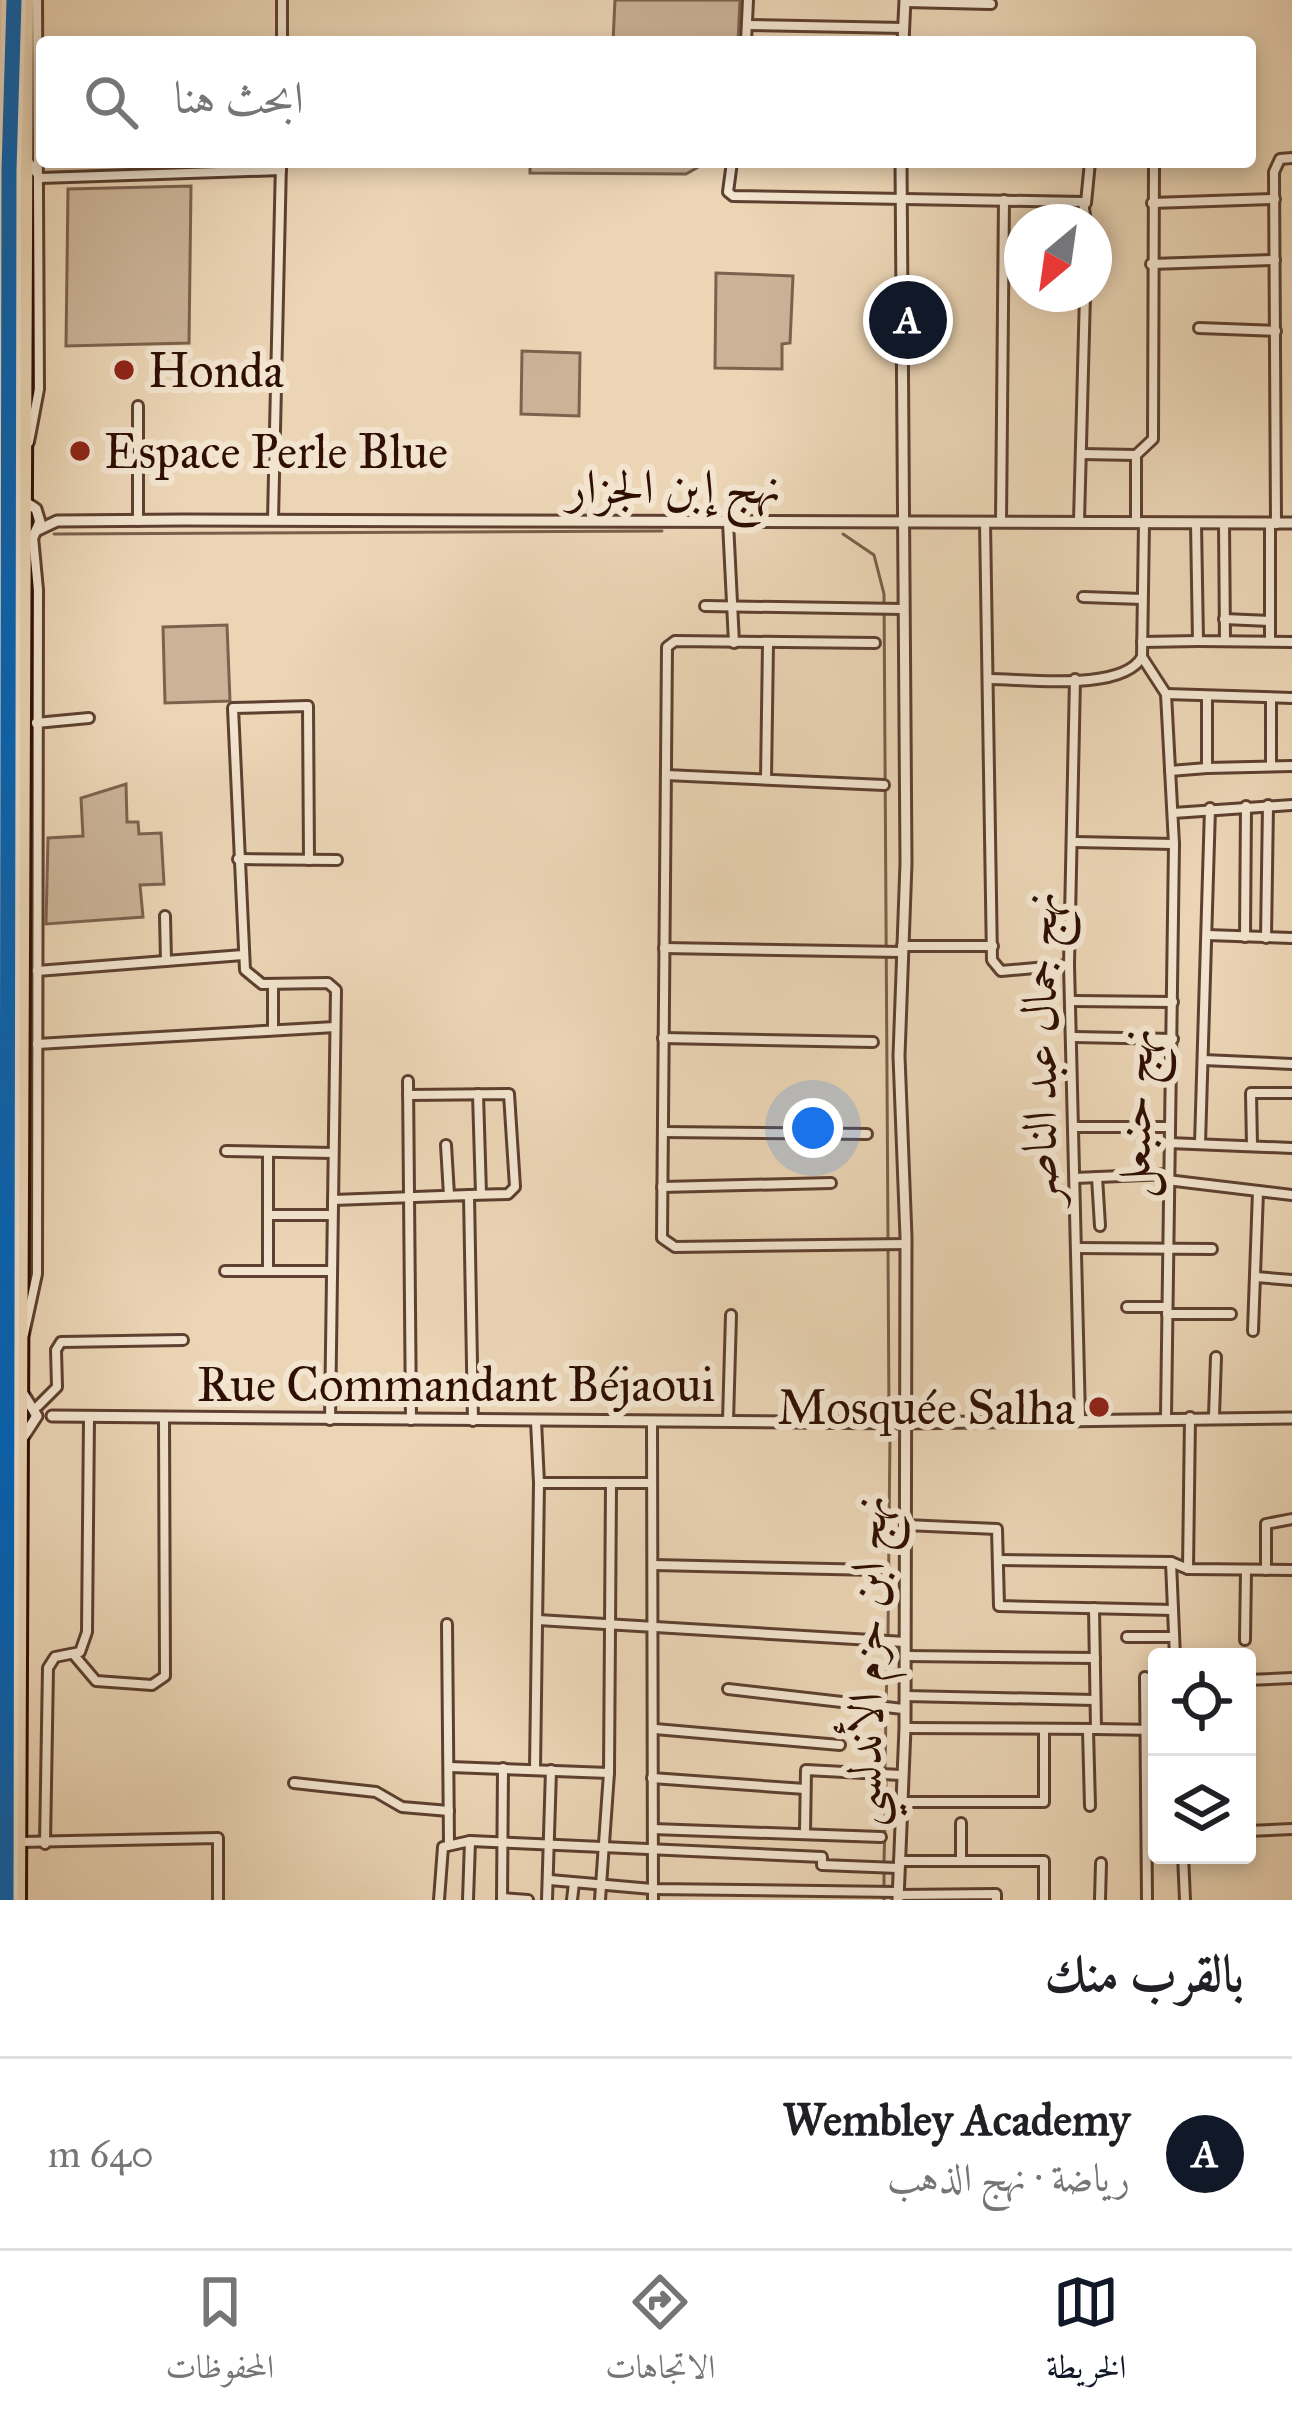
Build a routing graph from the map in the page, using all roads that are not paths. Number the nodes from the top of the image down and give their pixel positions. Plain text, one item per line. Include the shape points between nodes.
1 (282, 0) edge
2 (748, 0) edge
3 (905, 1) edge
4 (30, 2) edge
5 (4, 3) edge
6 (991, 4) dead end
7 (748, 25) junction
8 (904, 28) junction
9 (282, 36) edge
10 (747, 36) edge
11 (903, 36) edge
12 (36, 108) edge
13 (25, 153) junction
14 (1292, 158) edge
15 (39, 168) edge
16 (241, 168) edge
17 (281, 168) edge
18 (732, 168) edge
19 (901, 168) edge
20 (1089, 168) edge
21 (1153, 168) edge
22 (40, 178) junction
23 (900, 197) junction
24 (1275, 199) junction
25 (1004, 200) junction
26 (1082, 202) joint
27 (1152, 203) junction
28 (1275, 260) junction
29 (1151, 264) junction
30 (1084, 312) edge
31 (1199, 328) dead end
32 (1276, 331) junction
33 (0, 383) edge
34 (138, 406) dead end
35 (10, 436) junction
36 (26, 449) junction
37 (1082, 454) junction
38 (1136, 455) junction
39 (5, 504) edge
40 (31, 505) junction
41 (273, 520) junction
42 (57, 521) junction
43 (138, 521) junction
44 (1079, 521) junction
45 (728, 522) junction
46 (901, 522) junction
47 (985, 522) junction
48 (1001, 522) junction
49 (1140, 523) junction
50 (1224, 523) junction
51 (1196, 524) junction
52 (1273, 524) junction
53 (1292, 524) edge
54 (33, 536) junction
55 (5, 537) edge
56 (11, 588) junction
57 (1082, 597) dead end
58 (1142, 599) junction
59 (705, 606) dead end
60 (732, 606) junction
61 (903, 609) junction
62 (1224, 619) junction
63 (1270, 621) junction
64 (0, 632) edge
65 (1198, 640) junction
66 (1142, 641) junction
67 (1225, 641) junction
68 (1270, 641) junction
69 (1292, 642) edge
70 (875, 643) dead end
71 (734, 644) junction
72 (768, 644) junction
73 (1142, 657) junction
74 (989, 679) junction
75 (1075, 679) junction
76 (1166, 694) junction
77 (1207, 698) junction
78 (1271, 698) junction
79 (1292, 698) edge
80 (89, 718) dead end
81 (36, 723) junction
82 (1271, 766) junction
83 (1292, 766) edge
84 (1207, 767) junction
85 (1170, 771) junction
86 (666, 775) junction
87 (766, 779) junction
88 (884, 785) dead end
89 (1292, 805) edge
90 (1246, 806) junction
91 (1268, 806) junction
92 (1210, 808) junction
93 (1173, 813) junction
94 (1075, 842) junction
95 (1174, 844) junction
96 (238, 859) junction
97 (309, 860) junction
98 (338, 860) dead end
99 (165, 916) dead end
100 (1207, 934) junction
101 (1245, 937) junction
102 (1266, 938) junction
103 (1292, 938) edge
104 (993, 946) junction
105 (664, 947) junction
106 (902, 949) junction
107 (243, 955) junction
108 (166, 961) junction
109 (1069, 965) junction
110 (38, 970) junction
111 (273, 986) junction
112 (1073, 1001) junction
113 (1172, 1002) junction
114 (335, 1027) junction
115 (274, 1030) junction
116 (1074, 1037) junction
117 (664, 1038) junction
118 (1173, 1039) junction
119 (873, 1042) dead end
120 (37, 1044) junction
121 (1203, 1060) junction
122 (1292, 1064) edge
123 (408, 1081) dead end
124 (1292, 1093) edge
125 (478, 1094) junction
126 (408, 1095) junction
127 (1074, 1127) junction
128 (1170, 1127) junction
129 (663, 1132) junction
130 (867, 1134) dead end
131 (1169, 1143) junction
132 (1200, 1144) junction
133 (446, 1145) dead end
134 (1252, 1146) junction
135 (1292, 1148) edge
136 (226, 1151) dead end
137 (268, 1152) junction
138 (333, 1153) junction
139 (1097, 1177) junction
140 (1168, 1177) junction
141 (1075, 1178) junction
142 (831, 1183) dead end
143 (662, 1186) junction
144 (1258, 1190) junction
145 (481, 1194) junction
146 (449, 1195) junction
147 (469, 1195) junction
148 (1292, 1195) edge
149 (407, 1198) junction
150 (333, 1200) junction
151 (332, 1215) junction
152 (268, 1216) junction
153 (1100, 1226) dead end
154 (906, 1244) junction
155 (1167, 1247) junction
156 (1076, 1248) junction
157 (1212, 1249) dead end
158 (225, 1271) dead end
159 (268, 1271) junction
160 (331, 1271) junction
161 (1256, 1277) junction
162 (1292, 1280) edge
163 (0, 1302) edge
164 (1127, 1307) dead end
165 (1167, 1310) junction
166 (1231, 1314) dead end
167 (731, 1315) dead end
168 (8, 1331) junction
169 (1253, 1331) dead end
170 (24, 1336) junction
171 (183, 1340) dead end
172 (1216, 1357) dead end
173 (4, 1396) edge
174 (31, 1400) junction
175 (52, 1416) junction
176 (1166, 1416) junction
177 (1190, 1416) junction
178 (1214, 1416) junction
179 (89, 1418) junction
180 (1080, 1418) junction
181 (1292, 1418) edge
182 (164, 1419) junction
183 (411, 1420) junction
184 (652, 1420) junction
185 (330, 1421) junction
186 (473, 1421) junction
187 (536, 1421) junction
188 (728, 1421) junction
189 (904, 1423) junction
190 (4, 1434) edge
191 (27, 1434) junction
192 (539, 1483) junction
193 (652, 1483) junction
194 (611, 1485) junction
195 (9, 1492) junction
196 (1292, 1519) edge
197 (905, 1525) junction
198 (0, 1545) edge
199 (998, 1560) junction
200 (1171, 1562) junction
201 (654, 1565) junction
202 (1188, 1569) junction
203 (876, 1570) dead end
204 (1246, 1570) junction
205 (1266, 1570) junction
206 (1292, 1570) edge
207 (1094, 1608) junction
208 (1173, 1610) junction
209 (538, 1620) junction
210 (612, 1623) junction
211 (656, 1623) junction
212 (447, 1624) dead end
213 (1127, 1636) dead end
214 (1174, 1637) junction
215 (1245, 1640) dead end
216 (905, 1642) junction
217 (1175, 1648) edge
218 (74, 1655) junction
219 (904, 1657) junction
220 (1095, 1658) junction
221 (1145, 1677) dead end
222 (1292, 1678) edge
223 (1256, 1680) edge
224 (728, 1689) dead end
225 (905, 1696) junction
226 (1096, 1700) junction
227 (1148, 1700) edge
228 (903, 1709) junction
229 (905, 1728) junction
230 (655, 1729) junction
231 (1044, 1729) junction
232 (1092, 1730) junction
233 (1148, 1730) edge
234 (841, 1745) dead end
235 (1151, 1756) edge
236 (450, 1767) junction
237 (503, 1768) junction
238 (535, 1769) junction
239 (551, 1770) junction
240 (610, 1773) junction
241 (902, 1775) junction
242 (652, 1778) junction
243 (294, 1784) dead end
244 (805, 1789) junction
245 (901, 1802) junction
246 (1090, 1806) dead end
247 (449, 1811) junction
248 (961, 1823) dead end
249 (653, 1828) junction
250 (1292, 1829) edge
251 (1256, 1831) edge
252 (806, 1832) junction
253 (881, 1837) dead end
254 (470, 1841) junction
255 (20, 1842) junction
256 (501, 1843) junction
257 (45, 1844) junction
258 (449, 1844) junction
259 (549, 1846) junction
260 (605, 1848) junction
261 (653, 1850) junction
262 (961, 1861) junction
263 (1101, 1863) dead end
264 (1183, 1864) edge
265 (891, 1866) junction
266 (550, 1880) junction
267 (574, 1883) junction
268 (601, 1886) junction
269 (652, 1888) junction
270 (888, 1894) edge
271 (502, 1899) edge
272 (6, 1900) edge
273 (20, 1900) edge
274 (218, 1900) edge
275 (439, 1900) edge
276 (468, 1900) edge
277 (528, 1900) edge
278 (548, 1900) edge
279 (572, 1900) edge
280 (600, 1900) edge
281 (652, 1900) edge
282 (996, 1900) edge
283 (1044, 1900) edge
284 (1100, 1900) edge
285 (1148, 1900) edge
286 (1185, 1900) edge

1 - 9 street
2 - 7 street
3 - 6 street
3 - 8 street
4 - 12 street
4 - 13 highway
5 - 35 highway
7 - 8 street
7 - 10 street
8 - 11 street
13 - 22 street
13 - 36 highway
14 - 24 street via 1275,165
15 - 22 street
16 - 22 street
17 - 41 street
18 - 23 street via 730,194
19 - 23 street, نهج ابن حزم الأندلسي
20 - 26 street
21 - 27 street
22 - 36 street via 39,388
23 - 25 street
23 - 46 street, نهج ابن حزم الأندلسي
24 - 27 street
24 - 28 street
25 - 26 street
25 - 48 street
27 - 29 street
28 - 29 street
28 - 32 street
29 - 38 street via 1153,439
30 - 37 street
31 - 32 street
32 - 52 street
33 - 35 street
34 - 43 street
35 - 39 highway
36 - 40 highway
37 - 38 street
37 - 44 street
38 - 49 street
39 - 40 street
39 - 55 highway
40 - 42 street
40 - 54 highway
41 - 43 street, نهج إبن الجزار
41 - 45 street, نهج إبن الجزار
42 - 43 street, نهج إبن الجزار
42 - 54 street
44 - 48 street, نهج إبن الجزار
44 - 49 street, نهج إبن الجزار
45 - 46 street, نهج إبن الجزار
45 - 60 street
46 - 47 street, نهج إبن الجزار
46 - 61 street, نهج ابن حزم الأندلسي
47 - 48 street, نهج إبن الجزار
47 - 74 street
49 - 51 street, نهج إبن الجزار
49 - 58 street
50 - 51 street, نهج إبن الجزار
50 - 52 street, نهج إبن الجزار
50 - 62 street
51 - 65 street
52 - 53 street, نهج إبن الجزار
52 - 63 street
54 - 55 street
54 - 81 street
54 - 170 highway
55 - 56 highway
56 - 64 street
56 - 168 highway
57 - 58 street
58 - 66 street
59 - 60 street
60 - 61 street
60 - 71 street
61 - 106 street, نهج ابن حزم الأندلسي
62 - 63 street
62 - 67 street
63 - 68 street
65 - 66 street
65 - 67 street
66 - 73 street
67 - 68 street
68 - 69 street
70 - 72 street
71 - 72 street
71 - 86 street via 667,647
72 - 87 street
73 - 75 street via 1117,679
73 - 76 street
74 - 75 street
74 - 104 street
75 - 94 street, نهج جمال عبد الناصر
76 - 77 street
76 - 85 street, نهج حنبعل
77 - 78 street
77 - 84 street
78 - 79 street
78 - 82 street
80 - 81 street
81 - 110 street
82 - 83 street
82 - 84 street
84 - 85 street
85 - 93 street, نهج حنبعل
86 - 87 street
86 - 105 street
87 - 88 street
89 - 91 street
90 - 91 street
90 - 92 street
90 - 101 street
91 - 102 street
92 - 93 street
92 - 100 street
93 - 95 street, نهج حنبعل
94 - 95 street
94 - 109 street, نهج جمال عبد الناصر
95 - 113 street, نهج حنبعل
96 - 97 street
96 - 97 street via 233,707 308,706
96 - 107 street
97 - 98 street
99 - 108 street
100 - 101 street
100 - 121 street
101 - 102 street
102 - 103 street
104 - 106 street
104 - 109 street via 1001,971
105 - 106 street
105 - 117 street
106 - 154 street, نهج ابن حزم الأندلسي
107 - 108 street
107 - 111 street via 253,980
108 - 110 street
109 - 112 street, نهج جمال عبد الناصر
110 - 120 street
111 - 114 street via 334,986
111 - 115 street
112 - 113 street
112 - 116 street, نهج جمال عبد الناصر
113 - 118 street, نهج حنبعل
114 - 115 street
114 - 138 street
115 - 120 street
116 - 118 street
116 - 127 street, نهج جمال عبد الناصر
117 - 119 street
117 - 129 street
118 - 128 street, نهج حنبعل
120 - 170 street via 37,1274
121 - 122 street
121 - 132 street
123 - 126 street
124 - 134 street via 1252,1093
125 - 126 street
125 - 145 street
125 - 145 street via 509,1094 514,1187
126 - 149 street
127 - 128 street
127 - 141 street, نهج جمال عبد الناصر
128 - 131 street, نهج حنبعل
129 - 130 street
129 - 143 street
131 - 132 street
131 - 140 street, نهج حنبعل
132 - 134 street
133 - 146 street
134 - 135 street
136 - 137 street
137 - 138 street
137 - 152 street
138 - 150 street
139 - 140 street
139 - 141 street
139 - 153 street
140 - 144 street
140 - 155 street, نهج حنبعل
141 - 156 street, نهج جمال عبد الناصر
142 - 143 street
143 - 154 street via 662,1238 675,1247
144 - 148 street
144 - 161 street
145 - 147 street
146 - 147 street
146 - 149 street
147 - 186 street
149 - 150 street
149 - 183 street
150 - 151 street
151 - 152 street
151 - 160 street
152 - 159 street
154 - 189 street, نهج ابن حزم الأندلسي
155 - 156 street
155 - 157 street
155 - 165 street, نهج حنبعل
156 - 180 street, نهج جمال عبد الناصر
158 - 159 street
159 - 160 street
160 - 185 street
161 - 162 street
161 - 169 street
163 - 168 street
164 - 165 street
165 - 166 street
165 - 176 street, نهج حنبعل
167 - 188 street
168 - 173 highway
170 - 174 highway
171 - 174 street via 62,1342 57,1387
172 - 178 street
173 - 174 street
173 - 190 highway
174 - 175 street
174 - 191 highway
175 - 179 street, Rue Commandant Béjaoui
175 - 191 street
176 - 177 street, Rue Commandant Béjaoui
176 - 180 street, Rue Commandant Béjaoui
177 - 178 street, Rue Commandant Béjaoui
177 - 202 street
178 - 181 street, Rue Commandant Béjaoui
179 - 182 street, Rue Commandant Béjaoui
179 - 218 street via 87,1632
180 - 189 street, Rue Commandant Béjaoui
182 - 185 street, Rue Commandant Béjaoui
182 - 218 street via 165,1676 152,1685 96,1681
183 - 185 street, Rue Commandant Béjaoui
183 - 186 street, Rue Commandant Béjaoui
184 - 187 street, Rue Commandant Béjaoui
184 - 188 street, Rue Commandant Béjaoui
184 - 193 street
186 - 187 street, Rue Commandant Béjaoui
187 - 192 street
188 - 189 street, Rue Commandant Béjaoui
189 - 197 street, نهج ابن حزم الأندلسي
190 - 191 street
190 - 195 highway
191 - 255 highway
192 - 194 street
192 - 209 street
193 - 194 street
193 - 201 street
194 - 210 street
195 - 198 street
195 - 272 highway
196 - 205 street via 1266,1524
197 - 199 street via 997,1528
197 - 216 street, نهج ابن حزم الأندلسي
199 - 200 street
199 - 207 street via 999,1606
200 - 202 street
200 - 208 street
201 - 203 street
201 - 211 street
202 - 204 street
204 - 205 street
204 - 215 street
205 - 206 street
207 - 208 street
207 - 220 street
208 - 214 street
209 - 210 street
209 - 238 street
210 - 211 street
210 - 240 street
211 - 216 street
211 - 230 street
212 - 236 street
213 - 214 street
214 - 217 street
216 - 219 street, نهج ابن حزم الأندلسي
218 - 257 street via 55,1657 48,1668
219 - 220 street
219 - 225 street, نهج ابن حزم الأندلسي
220 - 226 street
221 - 227 street
222 - 223 street
224 - 228 street
225 - 226 street
225 - 228 street, نهج ابن حزم الأندلسي
226 - 232 street
228 - 229 street, نهج ابن حزم الأندلسي
229 - 231 street
229 - 241 street, نهج ابن حزم الأندلسي
230 - 234 street
230 - 242 street
231 - 232 street
231 - 245 street via 1044,1802
232 - 233 street
232 - 246 street
235 - 285 street
236 - 237 street
236 - 247 street
237 - 238 street
237 - 256 street
238 - 239 street
239 - 240 street
239 - 259 street
240 - 260 street
241 - 244 street via 806,1769
241 - 245 street, نهج ابن حزم الأندلسي
242 - 244 street
242 - 249 street
243 - 247 street via 376,1792 402,1807
244 - 252 street
245 - 265 street, نهج ابن حزم الأندلسي
247 - 258 street
248 - 262 street
249 - 252 street
249 - 261 street
250 - 251 street
252 - 253 street
254 - 256 street
254 - 258 street
254 - 276 street
255 - 257 street
255 - 273 highway
256 - 259 street
256 - 271 street
257 - 274 street via 218,1838
258 - 275 street via 439,1855
259 - 260 street
259 - 266 street
260 - 261 street
260 - 268 street
261 - 265 street
261 - 269 street
262 - 265 street
262 - 283 street via 1044,1862
263 - 284 street
264 - 286 street
265 - 270 street, نهج ابن حزم الأندلسي
266 - 267 street
266 - 278 street
267 - 268 street
267 - 279 street
268 - 269 street
268 - 280 street
269 - 270 street
269 - 281 street
270 - 282 street
271 - 277 street

